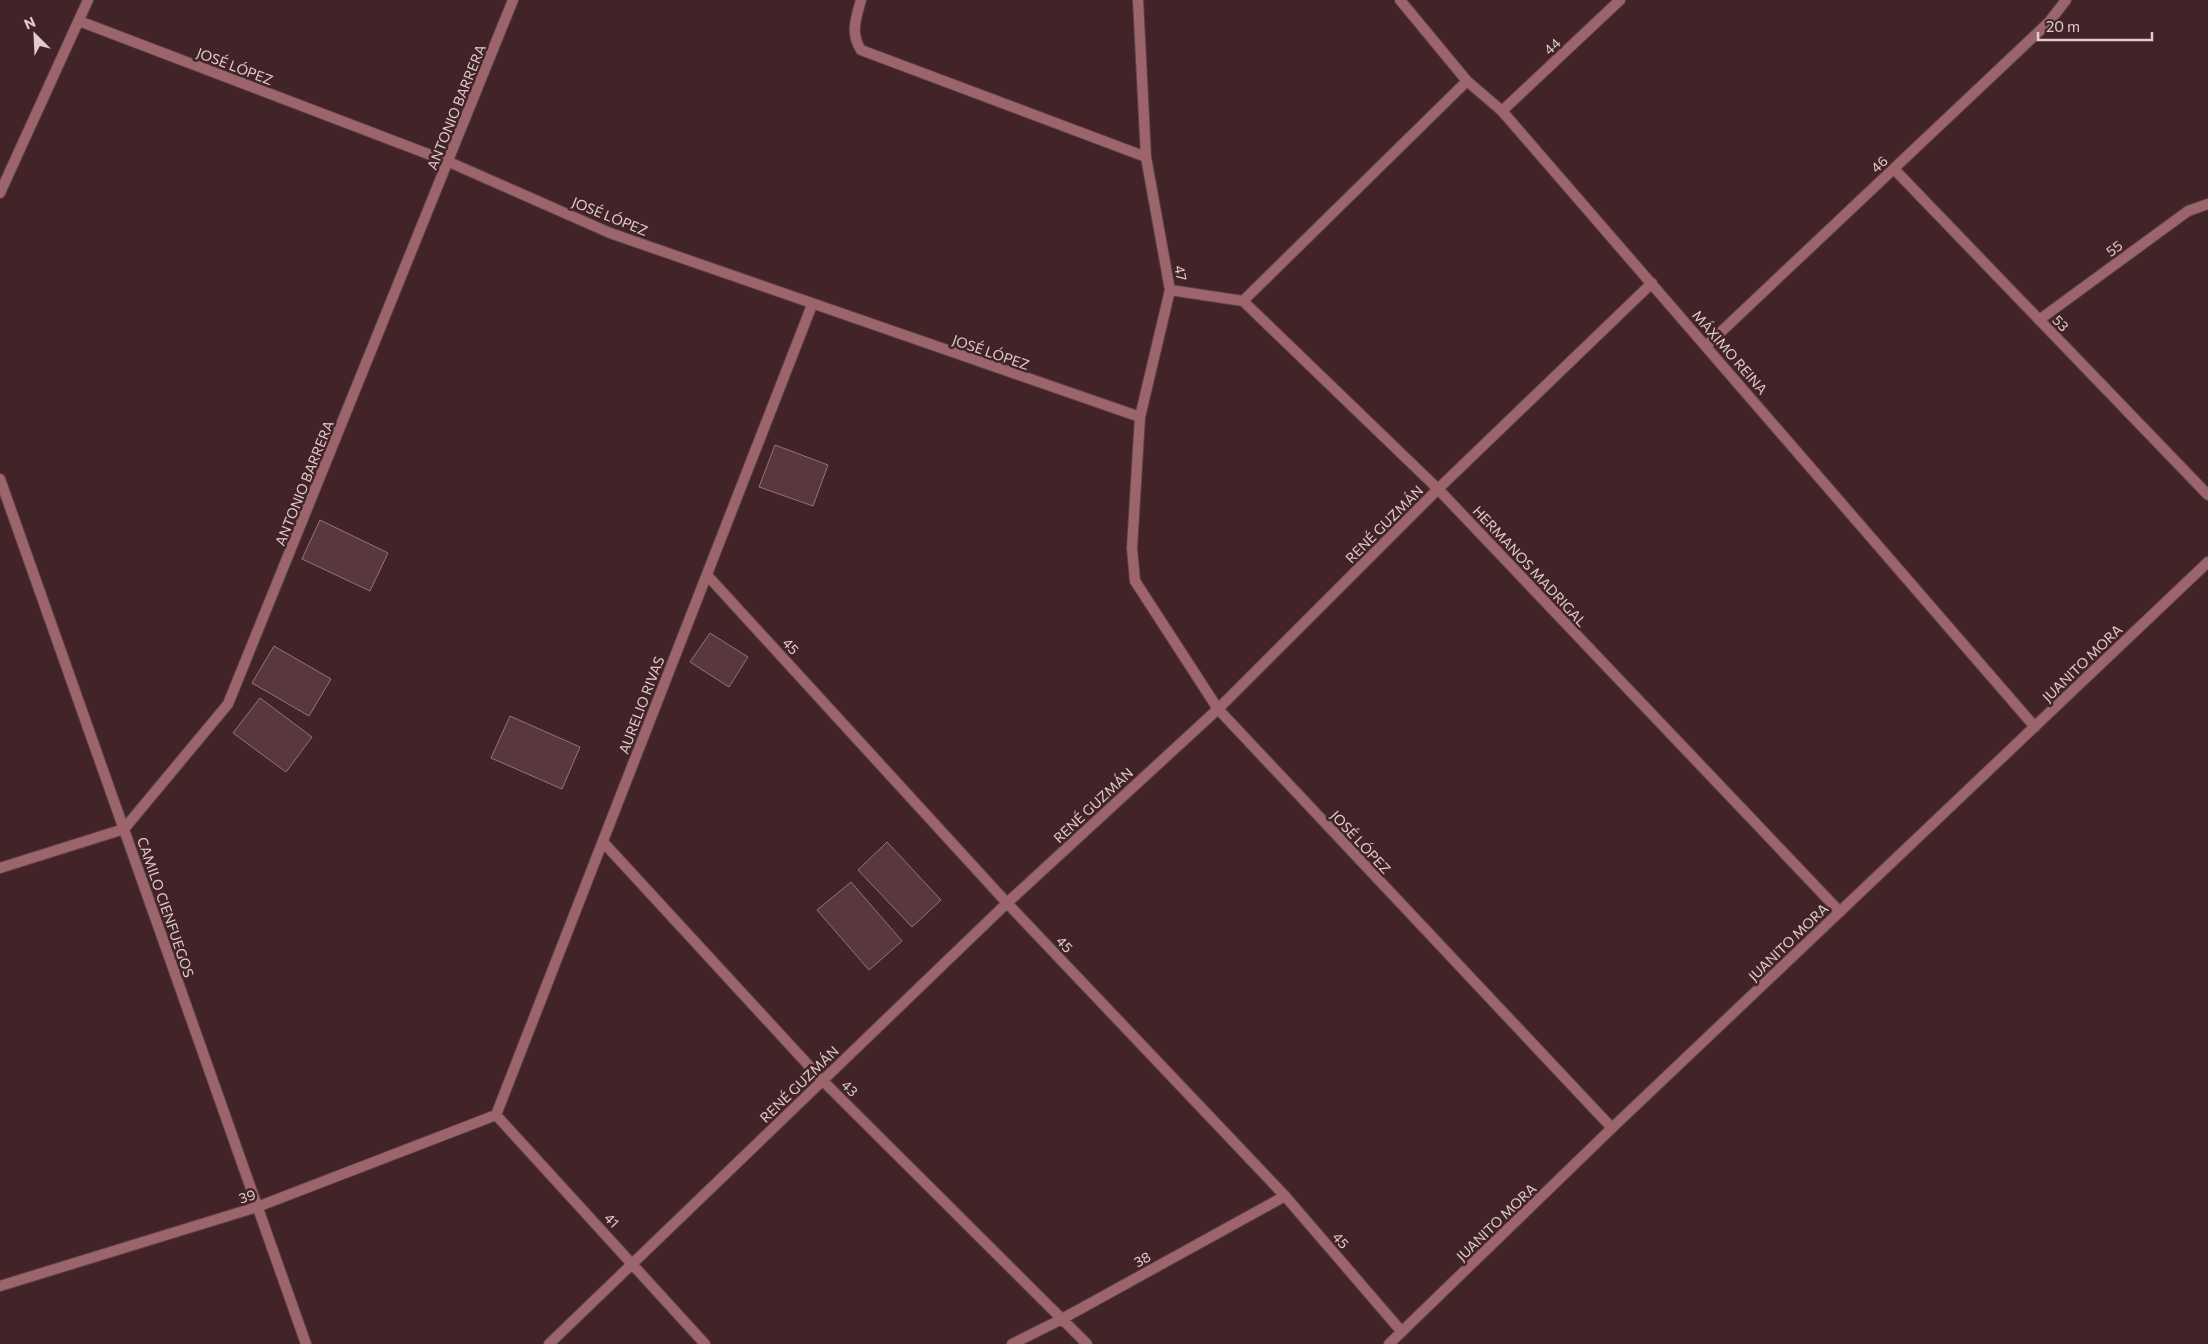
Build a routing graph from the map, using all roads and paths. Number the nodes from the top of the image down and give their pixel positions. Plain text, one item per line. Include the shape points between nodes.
1 (88, 0) edge
2 (513, 0) edge
3 (861, 0) edge
4 (1138, 0) edge
5 (1400, 0) edge
6 (1620, 0) edge
7 (2066, 0) edge
8 (79, 21) junction
9 (1467, 81) junction
10 (1502, 111) junction
11 (1146, 157) junction
12 (448, 162) junction
13 (1894, 169) junction
14 (0, 193) edge
15 (2208, 204) edge
16 (1652, 283) junction
17 (1170, 290) junction
18 (1243, 302) junction
19 (812, 305) junction
20 (2039, 320) junction
21 (1706, 346) junction
22 (1140, 417) junction
23 (0, 479) edge
24 (1438, 489) junction
25 (2208, 495) edge
26 (1132, 548) joint
27 (2208, 562) edge
28 (707, 575) junction
29 (1218, 709) junction
30 (2035, 727) junction
31 (124, 829) junction
32 (603, 842) junction
33 (0, 868) edge
34 (1007, 903) junction
35 (1840, 912) junction
36 (823, 1080) junction
37 (496, 1115) junction
38 (1612, 1128) junction
39 (1285, 1196) junction
40 (257, 1207) junction
41 (633, 1263) junction
42 (0, 1286) edge
43 (1062, 1319) junction
44 (1402, 1332) junction
45 (306, 1344) edge
46 (549, 1344) edge
47 (705, 1344) edge
48 (1012, 1344) edge
49 (1087, 1344) edge
50 (1389, 1344) edge

1 - 8 street
2 - 12 street, ANTONIO BARRERA
3 - 11 street via 853,28 861,50
4 - 11 street, 47
5 - 9 street, MÁXIMO REINA
6 - 10 street, 44
7 - 13 street, 46 via 2049,22
8 - 12 street, JOSÉ LÓPEZ
8 - 14 street
9 - 10 street, MÁXIMO REINA
9 - 18 street
10 - 16 street, MÁXIMO REINA
11 - 17 street, 47
12 - 19 street, JOSÉ LÓPEZ via 610,232
12 - 31 street, ANTONIO BARRERA via 228,704
13 - 20 street, 53
13 - 21 street, 46
15 - 20 street, 55 via 2188,211
16 - 21 street, MÁXIMO REINA
16 - 24 street, RENÉ GUZMÁN
17 - 18 street
17 - 22 street, 47
18 - 24 street, HERMANOS MADRIGAL
19 - 22 street, JOSÉ LÓPEZ
19 - 28 street, AURELIO RIVAS
20 - 25 street, 53
21 - 30 street, MÁXIMO REINA
22 - 26 street, 47
23 - 31 street, CAMILO CIENFUEGOS
24 - 29 street, RENÉ GUZMÁN
24 - 35 street, HERMANOS MADRIGAL
26 - 29 street, JOSÉ LÓPEZ via 1136,581
27 - 30 street, JUANITO MORA
28 - 32 street, AURELIO RIVAS
28 - 34 street, 45
29 - 34 street, RENÉ GUZMÁN
29 - 38 street, JOSÉ LÓPEZ
30 - 35 street, JUANITO MORA
31 - 33 street
31 - 40 street, CAMILO CIENFUEGOS
32 - 36 street, 43
32 - 37 street, AURELIO RIVAS
34 - 36 street, RENÉ GUZMÁN
34 - 39 street, 45
35 - 38 street, JUANITO MORA
36 - 41 street, RENÉ GUZMÁN
36 - 43 street, 43
37 - 40 street, 39
37 - 41 street, 41
38 - 44 street, JUANITO MORA
39 - 43 street, 38
39 - 44 street, 45
40 - 42 street, 39
40 - 45 street, CAMILO CIENFUEGOS
41 - 46 street, RENÉ GUZMÁN
41 - 47 street, 41
43 - 48 street, 38
43 - 49 street, 43
44 - 50 street, JUANITO MORA

